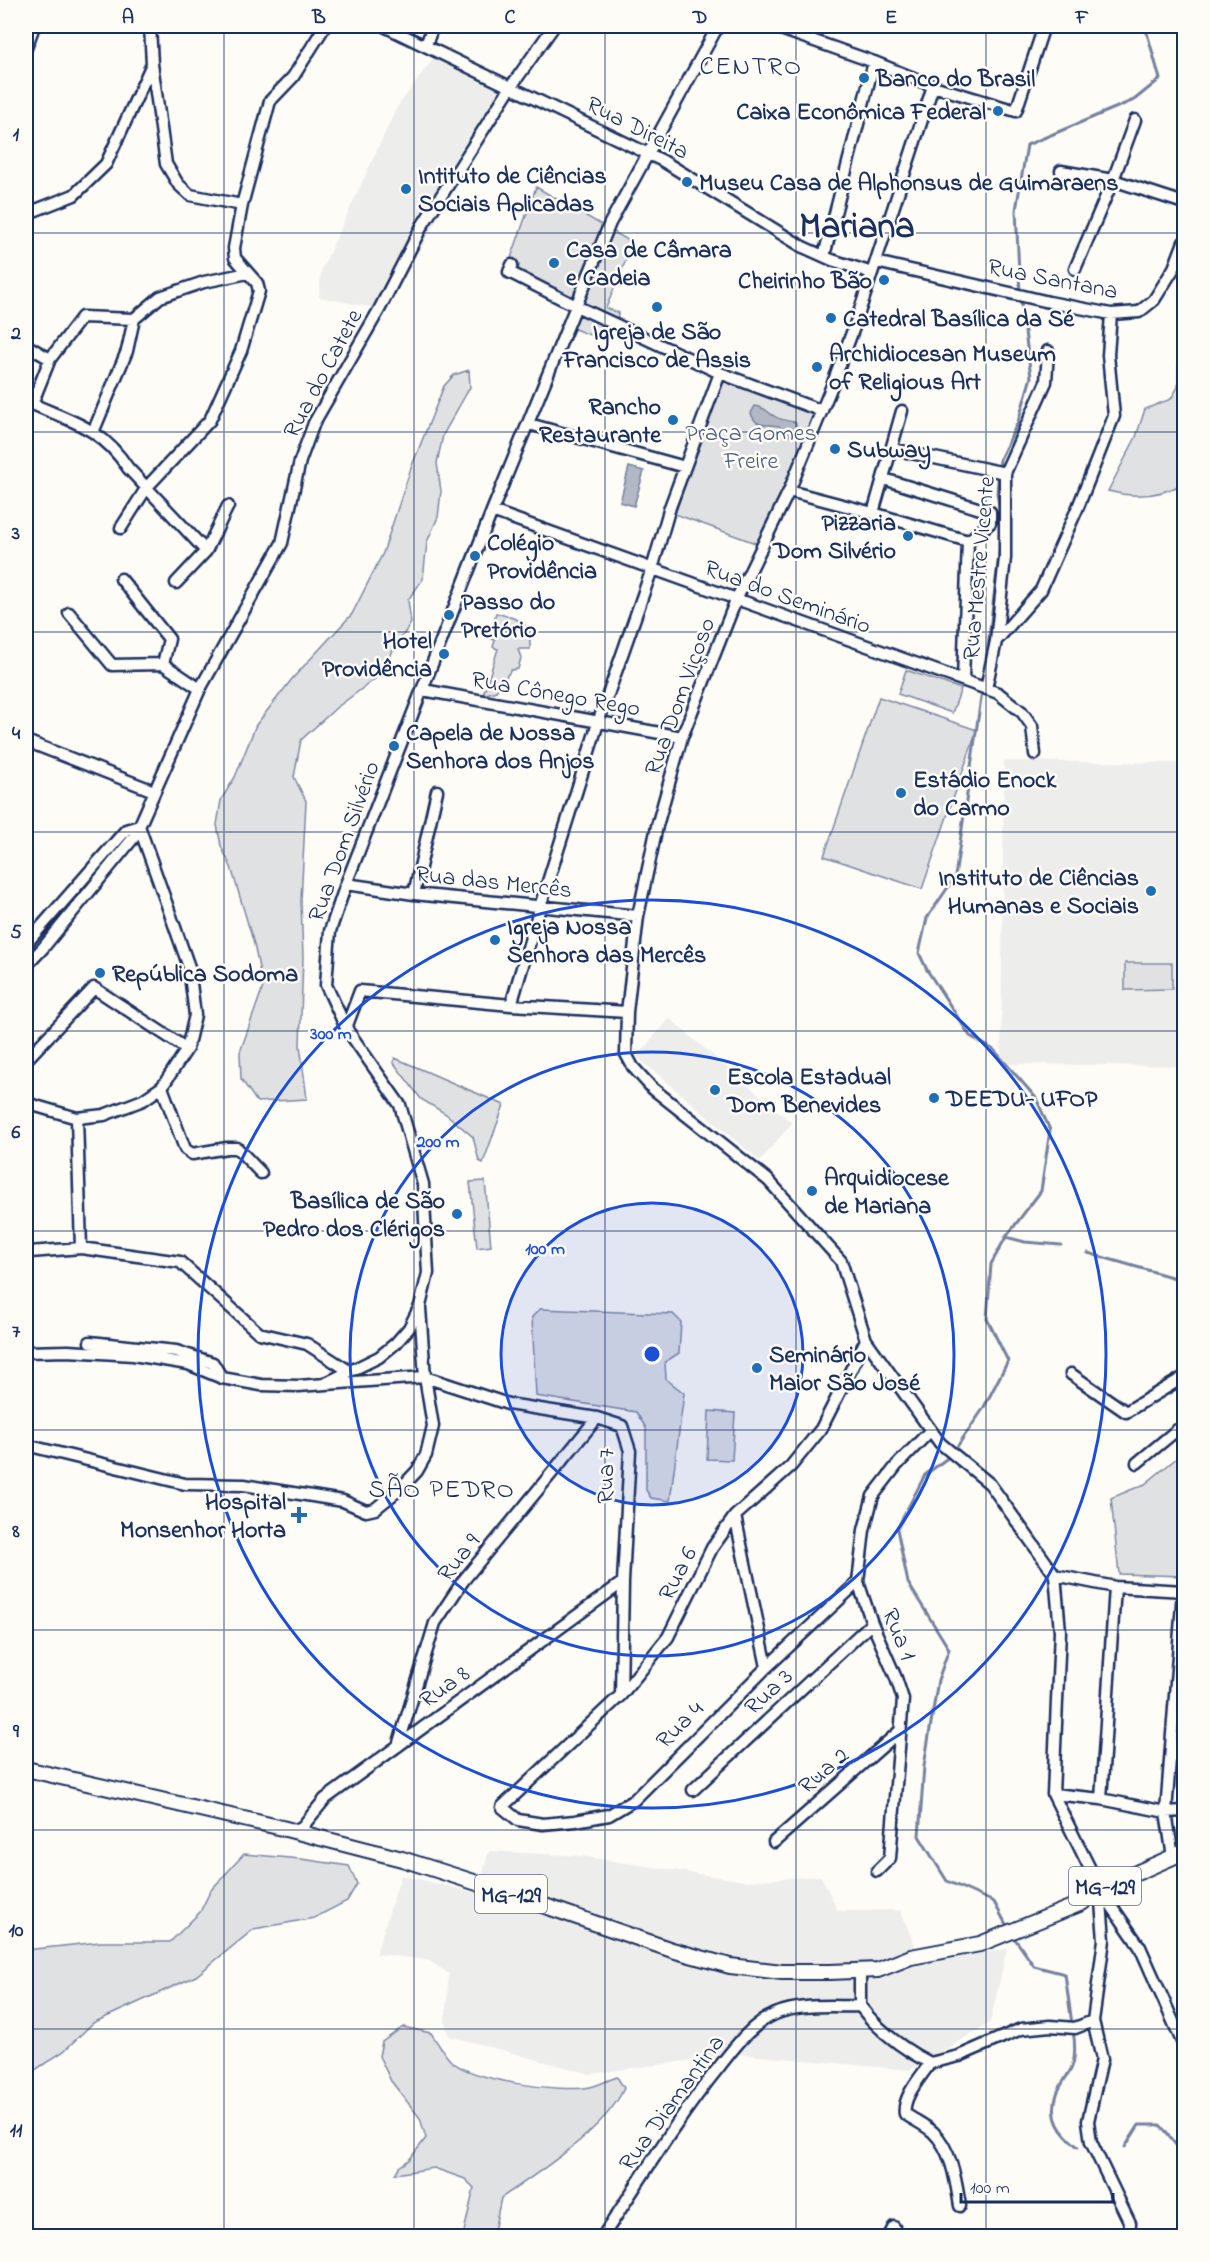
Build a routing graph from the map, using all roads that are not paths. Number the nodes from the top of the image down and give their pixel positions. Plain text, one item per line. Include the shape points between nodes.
1 (34, 26) edge
2 (150, 26) edge
3 (325, 26) edge
4 (384, 26) edge
5 (432, 26) edge
6 (554, 26) edge
7 (718, 26) edge
8 (772, 26) edge
9 (1044, 26) edge
10 (783, 28) edge
11 (426, 45) junction
12 (26, 48) edge
13 (874, 62) junction
14 (152, 64) junction
15 (933, 86) junction
16 (510, 88) junction
17 (1135, 120) dead end
18 (647, 153) junction
19 (1061, 171) dead end
20 (1113, 180) junction
21 (1185, 203) edge
22 (242, 205) junction
23 (26, 214) edge
24 (1185, 242) edge
25 (824, 256) junction
26 (876, 262) junction
27 (512, 265) dead end
28 (1075, 269) dead end
29 (248, 273) junction
30 (872, 273) junction
31 (576, 306) junction
32 (1111, 314) junction
33 (134, 319) junction
34 (26, 345) edge
35 (1048, 351) dead end
36 (51, 359) junction
37 (720, 373) junction
38 (29, 403) edge
39 (822, 411) junction
40 (902, 411) dead end
41 (529, 424) junction
42 (94, 430) junction
43 (892, 449) junction
44 (685, 467) junction
45 (1005, 473) junction
46 (884, 479) junction
47 (147, 487) junction
48 (789, 491) junction
49 (228, 506) dead end
50 (492, 511) junction
51 (873, 513) junction
52 (121, 528) dead end
53 (968, 541) junction
54 (206, 551) junction
55 (652, 569) junction
56 (121, 579) dead end
57 (176, 583) dead end
58 (736, 600) junction
59 (69, 614) dead end
60 (996, 641) junction
61 (163, 664) junction
62 (968, 682) junction
63 (200, 689) junction
64 (986, 689) junction
65 (423, 690) junction
66 (598, 723) junction
67 (682, 737) junction
68 (26, 741) edge
69 (1035, 754) dead end
70 (154, 791) junction
71 (437, 792) dead end
72 (139, 826) junction
73 (346, 884) junction
74 (414, 894) junction
75 (540, 907) junction
76 (638, 916) junction
77 (28, 941) edge
78 (43, 948) junction
79 (26, 966) edge
80 (512, 1005) junction
81 (627, 1012) junction
82 (345, 1028) junction
83 (187, 1049) junction
84 (26, 1060) edge
85 (162, 1087) junction
86 (26, 1103) edge
87 (77, 1118) junction
88 (261, 1173) dead end
89 (26, 1248) edge
90 (81, 1248) junction
91 (420, 1306) junction
92 (866, 1340) junction
93 (90, 1342) dead end
94 (26, 1352) edge
95 (349, 1371) junction
96 (1071, 1374) dead end
97 (425, 1377) junction
98 (1185, 1377) edge
99 (222, 1378) junction
100 (326, 1383) junction
101 (597, 1418) junction
102 (930, 1431) junction
103 (1185, 1437) edge
104 (26, 1445) edge
105 (1137, 1463) dead end
106 (735, 1516) junction
107 (1055, 1575) junction
108 (623, 1582) junction
109 (858, 1582) junction
110 (1115, 1587) junction
111 (1184, 1591) edge
112 (872, 1623) junction
113 (767, 1667) junction
114 (621, 1695) junction
115 (901, 1730) junction
116 (398, 1746) junction
117 (26, 1769) edge
118 (693, 1790) dead end
119 (1053, 1794) junction
120 (1101, 1799) junction
121 (502, 1807) joint
122 (1185, 1811) edge
123 (1166, 1812) junction
124 (298, 1832) junction
125 (774, 1842) dead end
126 (1179, 1855) edge
127 (877, 1871) dead end
128 (1100, 1889) junction
129 (860, 1970) junction
130 (860, 2006) junction
131 (1093, 2021) junction
132 (1185, 2046) edge
133 (930, 2063) junction
134 (960, 2206) dead end
135 (603, 2236) edge
136 (1129, 2236) edge

1 - 12 street
2 - 14 street
3 - 22 street via 293,77 270,101
4 - 11 street, Rua Direita
5 - 11 street
6 - 16 street, Rua do Catete
7 - 18 street, Rua Dom Silvério
8 - 10 street
9 - 15 street via 1016,111
10 - 13 street
11 - 16 street, Rua Direita
13 - 15 street
13 - 25 street
14 - 22 street via 166,164 178,184 190,195
14 - 23 street via 106,164 74,195
15 - 26 street, Rua Dom Viçoso
16 - 18 street, Rua Direita
16 - 63 street, Rua do Catete via 422,226 314,423 300,461 282,543
17 - 20 street
18 - 25 street, Rua Direita
18 - 31 street, Rua Dom Silvério via 610,223
19 - 20 street
20 - 21 street
20 - 28 street
22 - 29 street via 234,248 235,258
24 - 32 street, Rua Santana via 1154,300 1139,312
25 - 30 street, Rua Direita
26 - 30 street, Rua Dom Viçoso
26 - 32 street, Rua Santana
27 - 31 street via 509,273
29 - 33 street via 160,297
29 - 47 street via 259,291 241,351 210,420
30 - 39 street, Rua Dom Viçoso
31 - 37 street
31 - 41 street, Rua Dom Silvério
32 - 60 street via 1108,355 1114,416 1041,590
33 - 36 street via 82,317
33 - 42 street via 127,351
34 - 36 street
35 - 45 street, Rua Mestre Vicente via 1046,382
36 - 38 street
37 - 39 street
37 - 44 street
38 - 42 street
39 - 48 street, Rua Dom Viçoso
40 - 43 street
41 - 44 street
41 - 50 street, Rua Dom Silvério
42 - 47 street
43 - 45 street
43 - 46 street
44 - 55 street
45 - 60 street, Rua Mestre Vicente via 1005,558
46 - 51 street
46 - 53 street via 990,512 990,523
47 - 52 street
47 - 54 street
48 - 51 street
48 - 58 street, Rua Dom Viçoso
49 - 54 street
50 - 55 street, Rua do Seminário
50 - 65 street, Rua Dom Silvério
51 - 53 street
53 - 62 street
54 - 57 street
55 - 58 street, Rua do Seminário
55 - 66 street
56 - 61 street via 169,639
58 - 62 street, Rua do Seminário
58 - 67 street, Rua Dom Viçoso
59 - 61 street via 112,665
60 - 64 street, Rua Mestre Vicente
61 - 63 street
62 - 64 street, Rua do Seminário
63 - 70 street, Rua do Catete
64 - 69 street, Rua do Seminário via 998,693 1022,712 1032,726
65 - 66 street, Rua Cônego Rego
65 - 73 street, Rua Dom Silvério
66 - 67 street, Rua Cônego Rego
66 - 75 street
67 - 76 street, Rua Dom Viçoso via 657,826
68 - 70 street
70 - 72 street, Rua do Catete
71 - 74 street
72 - 77 street via 126,830
72 - 78 street, Rua do Catete via 135,836
72 - 83 street via 189,967 195,1016
73 - 74 street, Rua das Mercês
73 - 82 street, Rua Dom Silvério via 330,931 326,985
74 - 75 street, Rua das Mercês
75 - 76 street, Rua das Mercês
75 - 80 street
76 - 81 street, Rua Dom Viçoso
77 - 78 street
78 - 79 street, Rua do Catete
80 - 81 street
80 - 82 street via 360,991
81 - 92 street, Rua Dom Viçoso via 626,1054 633,1067 652,1088 768,1180 841,1261
82 - 91 street, Rua Dom Silvério via 399,1105 423,1184 428,1273
83 - 84 street via 94,988
83 - 85 street
85 - 87 street via 143,1100 105,1115
85 - 88 street via 185,1149 192,1154 237,1148
86 - 87 street
87 - 90 street
89 - 90 street via 30,1252
90 - 95 street via 180,1263 259,1333 307,1344
91 - 95 street via 396,1343 379,1357
91 - 97 street
92 - 102 street, Rua Dom Viçoso
92 - 106 street, Rua 6 via 821,1429 791,1466
93 - 99 street via 176,1352 213,1364
94 - 99 street via 133,1355 188,1364
95 - 100 street
96 - 98 street via 1125,1412
97 - 100 street
97 - 101 street, Rua 7 via 508,1404
97 - 104 street via 433,1426 426,1455 401,1488 375,1509 366,1511 343,1501 299,1494 226,1484 185,1484
99 - 100 street via 261,1385
101 - 108 street, Rua 7 via 622,1426 630,1451
101 - 116 street, Rua 9 via 463,1581 435,1623
102 - 107 street, Rua Dom Viçoso via 939,1443 990,1484
102 - 109 street, Rua 1 via 873,1496 864,1530
103 - 105 street via 1177,1430
106 - 113 street
106 - 114 street, Rua 6 via 712,1548 668,1637
107 - 110 street
107 - 119 street via 1060,1631
108 - 114 street, Rua 7
108 - 116 street, Rua 8
109 - 112 street, Rua 1
109 - 113 street, Rua 4
110 - 111 street
110 - 120 street
111 - 123 street
112 - 115 street, Rua 1 via 903,1699
112 - 118 street, Rua 3
113 - 121 street, Rua 4 via 634,1800 609,1815 530,1823 518,1820
114 - 121 street, Rua 6
115 - 125 street, Rua 2
115 - 127 street, Rua 1 via 890,1858
116 - 124 street, Rua 8 via 325,1800
117 - 124 main road, MG-129
119 - 120 street
119 - 128 street
120 - 123 street
122 - 123 street
123 - 126 street
124 - 129 main road, MG-129 via 402,1859 730,1966 782,1972
126 - 128 main road, MG-129
128 - 129 main road, MG-129 via 1082,1903 980,1944 911,1957 878,1970
128 - 131 street via 1104,1940
128 - 132 street via 1140,1947
129 - 130 street
130 - 133 street via 910,2053
130 - 135 street, Rua Diamantina via 793,2008 755,2026 696,2095
131 - 133 street via 1075,2028 1021,2029 959,2056
131 - 136 street via 1102,2059 1088,2121 1091,2142 1130,2223
133 - 134 street via 904,2109 943,2145

